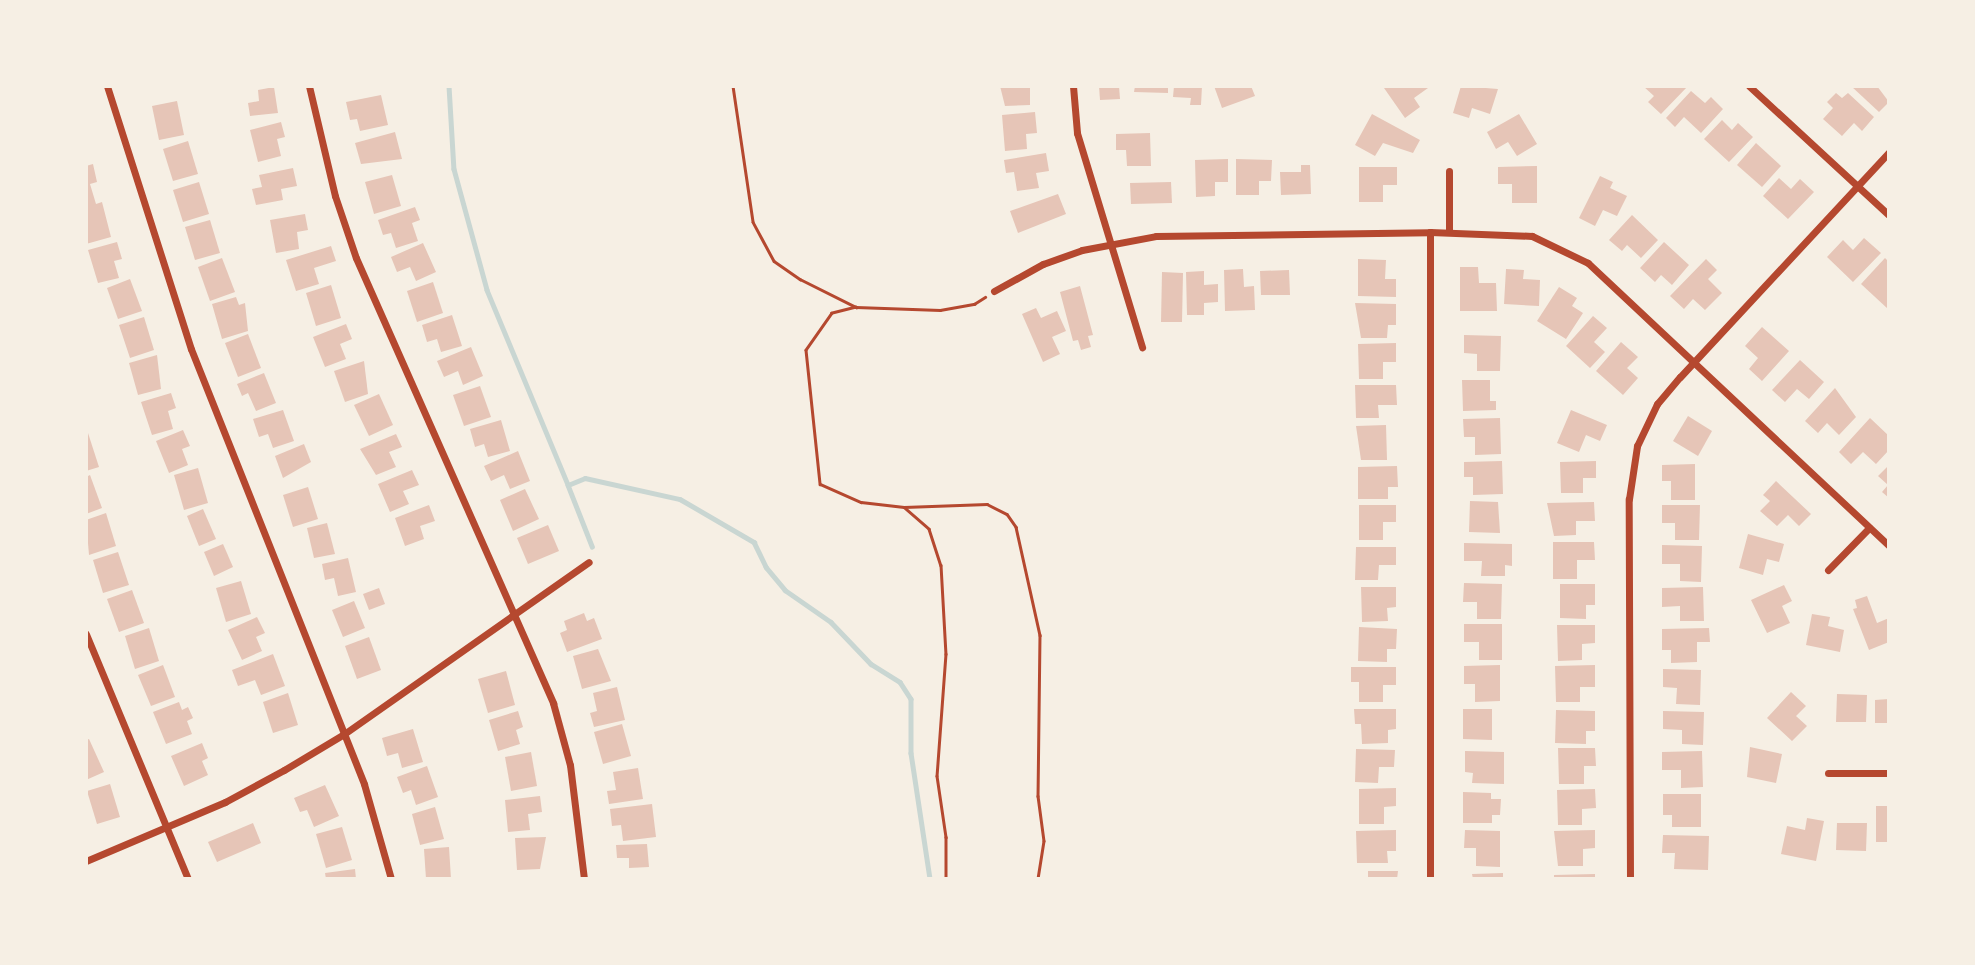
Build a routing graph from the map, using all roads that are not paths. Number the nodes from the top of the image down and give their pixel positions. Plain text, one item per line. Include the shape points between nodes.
1 (107, 86) edge
2 (309, 86) edge
3 (1073, 86) edge
4 (1749, 86) edge
5 (1889, 152) edge
6 (1449, 170) dead end
7 (1857, 186) junction
8 (1889, 215) edge
9 (1430, 232) junction
10 (1449, 232) junction
11 (1108, 243) junction
12 (994, 291) road end
13 (1142, 347) dead end
14 (1694, 362) junction
15 (1869, 528) junction
16 (1889, 546) edge
17 (589, 562) dead end
18 (1828, 570) dead end
19 (516, 616) junction
20 (86, 634) edge
21 (344, 734) junction
22 (1828, 774) dead end
23 (1889, 774) edge
24 (167, 828) junction
25 (86, 861) edge
26 (188, 879) edge
27 (391, 879) edge
28 (584, 879) edge
29 (1430, 879) edge
30 (1630, 879) edge

1 - 21 street via 204,384
2 - 19 street via 335,196 356,258
3 - 11 street via 1077,133
4 - 7 street
5 - 7 street
6 - 10 street
7 - 8 street
7 - 14 street
9 - 10 street
9 - 11 street via 1156,236
9 - 29 street
10 - 14 street via 1509,232 1559,245 1588,263
11 - 12 street via 1044,264
11 - 13 street
14 - 15 street
14 - 30 street via 1647,421 1630,480
15 - 16 street
15 - 18 street
17 - 19 street
19 - 21 street
19 - 28 street via 562,732
20 - 24 street
21 - 24 street via 260,783
21 - 27 street via 378,822
22 - 23 street
24 - 25 street
24 - 26 street

